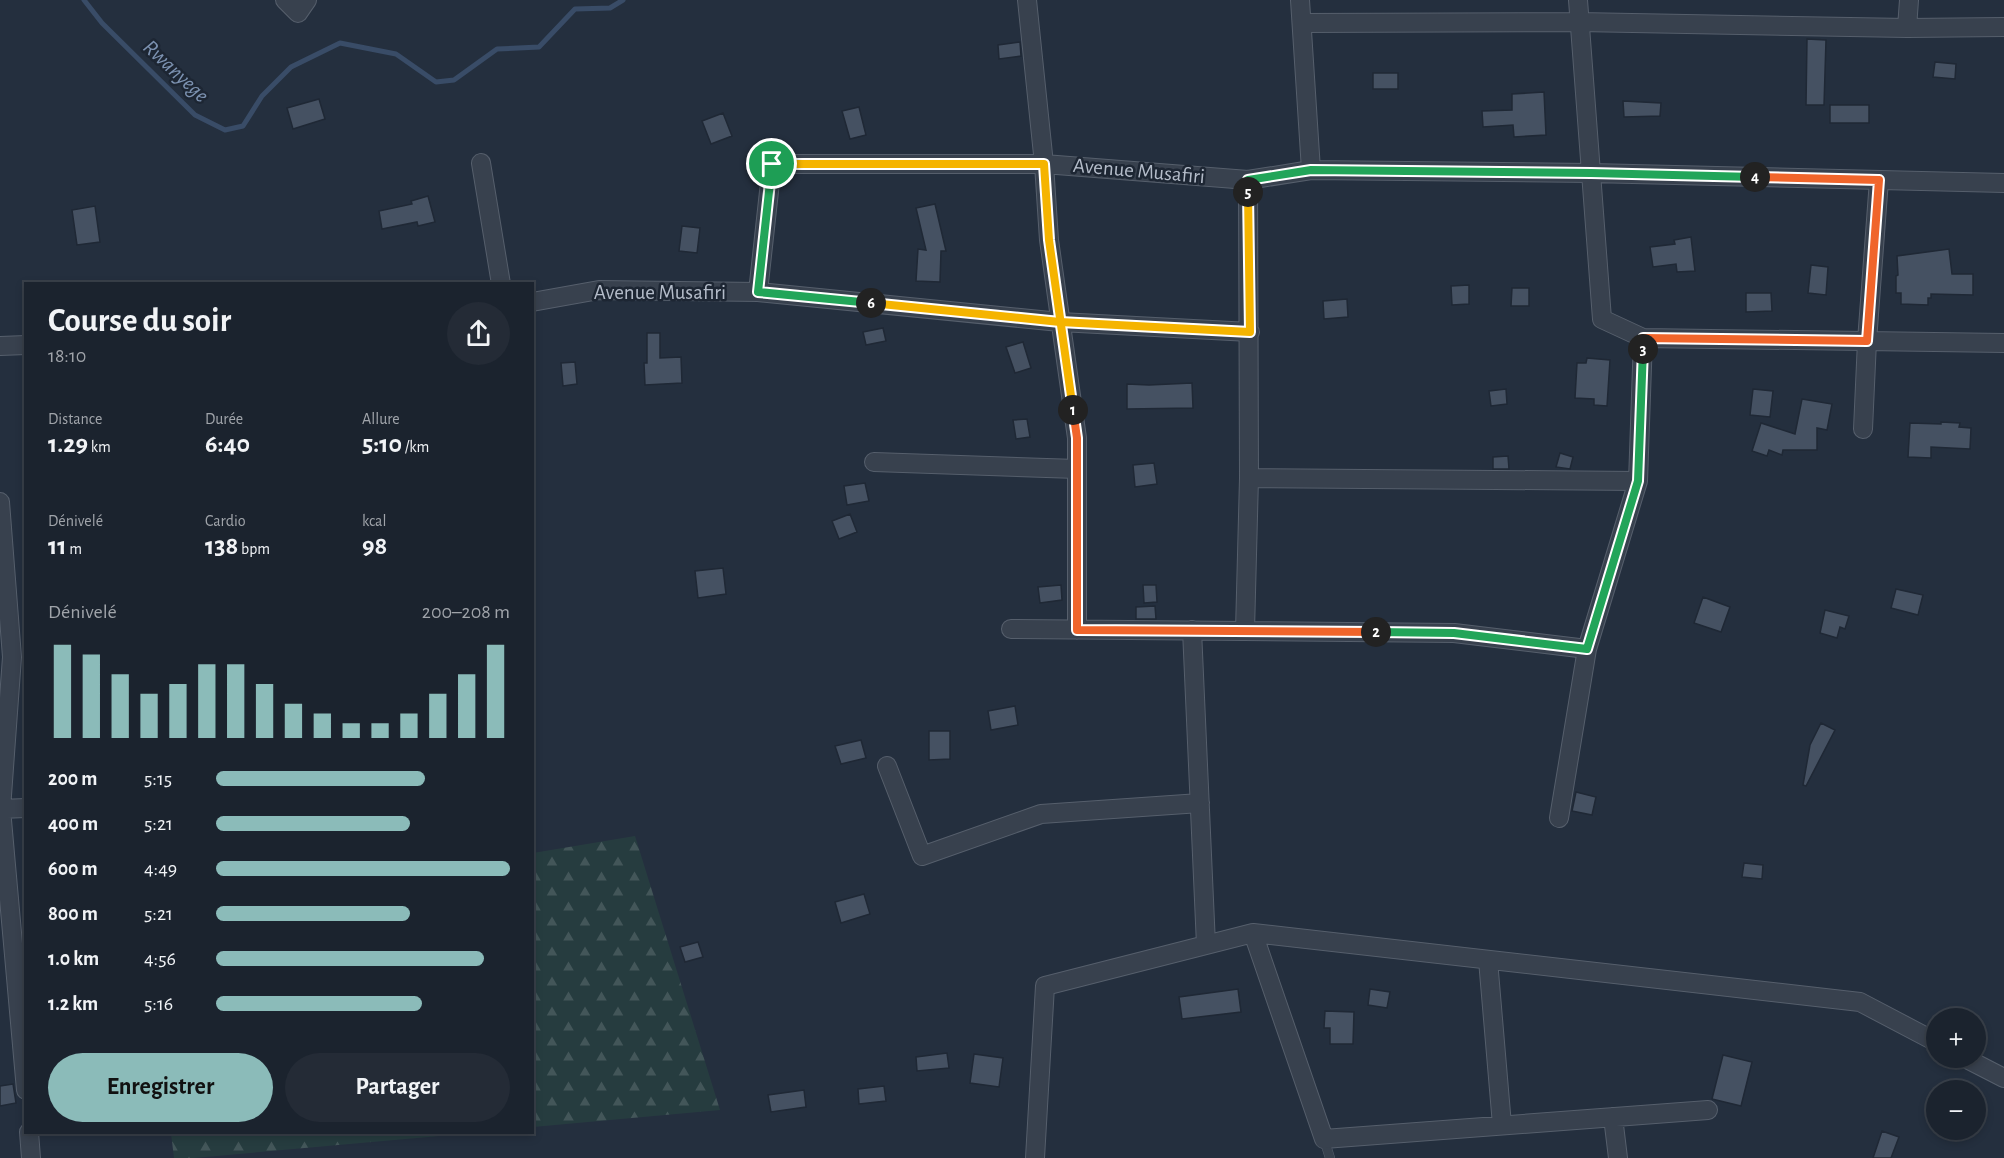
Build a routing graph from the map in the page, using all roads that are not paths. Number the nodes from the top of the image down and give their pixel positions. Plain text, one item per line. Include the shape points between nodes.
1 (285, 0) edge
2 (307, 0) edge
3 (1027, 0) edge
4 (1300, 0) edge
5 (1578, 0) edge
6 (1909, 0) edge
7 (1579, 22) junction
8 (1302, 23) junction
9 (2004, 27) edge
10 (1907, 28) junction
11 (481, 163) dead end
12 (1044, 164) junction
13 (1311, 170) junction
14 (1591, 173) junction
15 (1248, 180) junction
16 (1879, 180) junction
17 (2004, 183) edge
18 (501, 282) edge
19 (758, 292) junction
20 (534, 302) edge
21 (1060, 322) junction
22 (1250, 332) junction
23 (1643, 338) junction
24 (1867, 341) junction
25 (2004, 342) edge
26 (24, 345) edge
27 (0, 346) edge
28 (1863, 429) dead end
29 (874, 462) dead end
30 (1077, 469) junction
31 (1249, 478) junction
32 (1638, 481) junction
33 (0, 502) edge
34 (1011, 629) dead end
35 (1077, 630) junction
36 (1192, 630) junction
37 (1245, 631) junction
38 (1587, 649) junction
39 (888, 766) dead end
40 (1200, 803) junction
41 (24, 808) edge
42 (1, 809) edge
43 (1559, 818) dead end
44 (1252, 933) junction
45 (1206, 945) junction
46 (1488, 960) junction
47 (1926, 1037) edge
48 (24, 1068) edge
49 (1984, 1068) edge
50 (2004, 1078) edge
51 (1708, 1110) dead end
52 (1613, 1117) junction
53 (1502, 1125) junction
54 (29, 1134) edge
55 (1324, 1139) junction
56 (31, 1158) edge
57 (1035, 1158) edge
58 (1330, 1158) edge
59 (1618, 1158) edge

1 - 2 street via 298,13
3 - 12 street
4 - 8 street
5 - 7 street
6 - 10 street
7 - 8 street
7 - 10 street
7 - 14 street
8 - 13 street
9 - 10 street
11 - 18 street
12 - 15 street, Avenue Musafiri
12 - 19 street, Avenue Musafiri via 772,164
12 - 21 street
13 - 14 street, Avenue Musafiri
13 - 15 street, Avenue Musafiri
14 - 16 street, Avenue Musafiri
14 - 23 street via 1602,320
15 - 22 street
16 - 17 street, Avenue Musafiri
16 - 24 street
19 - 20 street, Avenue Musafiri via 599,290
19 - 21 street
21 - 22 street
21 - 30 street via 1077,438
22 - 31 street
23 - 24 street
23 - 32 street
24 - 25 street
24 - 28 street
26 - 27 street
29 - 30 street
30 - 35 street
31 - 32 street
31 - 37 street
32 - 38 street
33 - 42 street via 12,657
34 - 35 street
35 - 36 street
36 - 37 street
36 - 40 street
37 - 38 street via 1454,633
38 - 43 street
39 - 40 street via 922,856 1041,814
40 - 45 street
41 - 42 street
42 - 48 street
44 - 45 street
44 - 46 street
44 - 55 street
45 - 57 street via 1045,986
46 - 47 street via 1860,1002
46 - 53 street
49 - 50 street
51 - 52 street
52 - 53 street
52 - 59 street
53 - 55 street
54 - 56 street
55 - 58 lane

